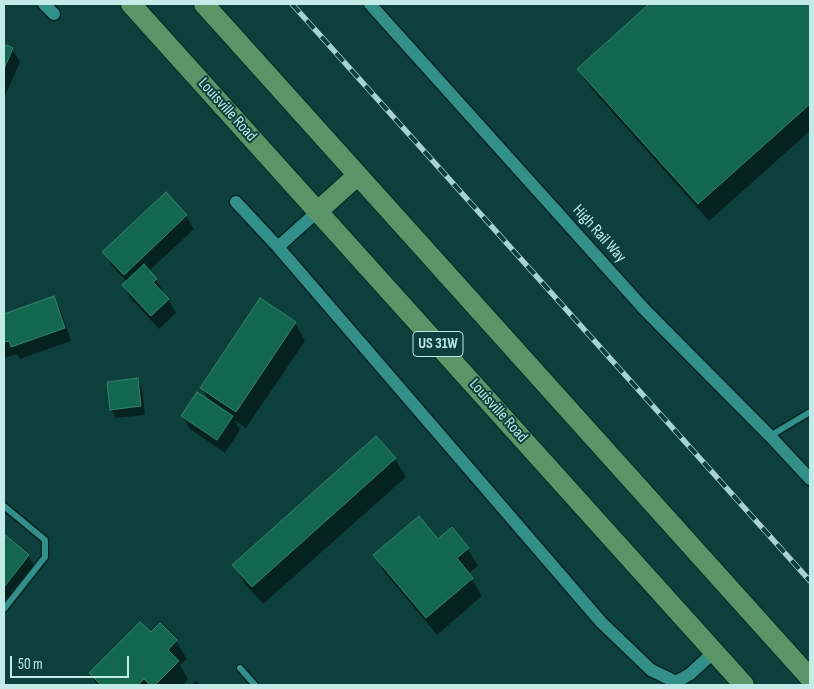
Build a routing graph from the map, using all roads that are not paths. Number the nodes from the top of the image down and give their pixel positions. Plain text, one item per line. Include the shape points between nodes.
1 (44, 4) edge
2 (131, 4) edge
3 (204, 4) edge
4 (370, 4) edge
5 (54, 14) dead end
6 (358, 175) junction
7 (236, 202) dead end
8 (318, 211) junction
9 (278, 247) junction
10 (810, 412) edge
11 (770, 436) junction
12 (810, 479) edge
13 (4, 506) edge
14 (4, 609) edge
15 (714, 652) junction
16 (240, 668) dead end
17 (810, 678) edge
18 (255, 685) edge
19 (744, 685) edge

1 - 5 street
2 - 8 main road, Louisville Road / US 31W
3 - 6 main road
4 - 11 street, High Rail Way via 645,310
6 - 8 main road
6 - 17 main road
7 - 9 street
8 - 9 street
8 - 15 main road, Louisville Road / US 31W
9 - 15 street via 601,622 651,670 676,682
10 - 11 lane
11 - 12 street, High Rail Way
13 - 14 lane via 45,540 45,557
15 - 19 main road, Louisville Road / US 31W
16 - 18 lane

